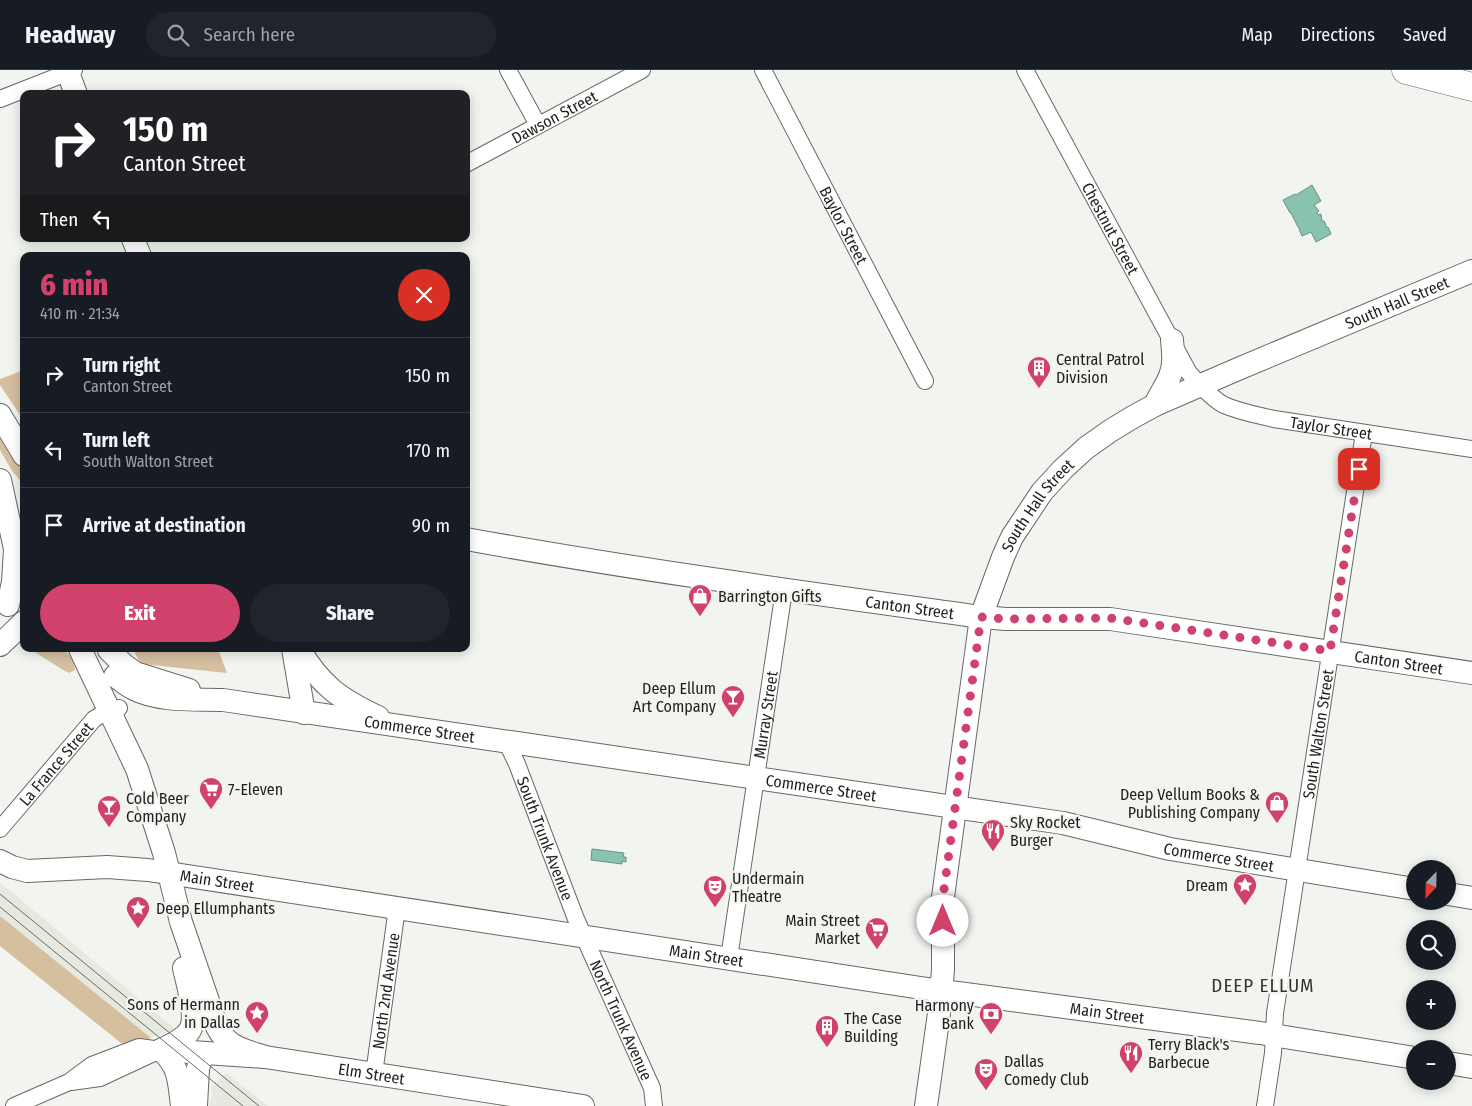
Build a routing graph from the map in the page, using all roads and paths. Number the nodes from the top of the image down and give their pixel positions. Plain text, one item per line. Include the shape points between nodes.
1 (508, 70) edge
2 (642, 70) edge
3 (763, 70) edge
4 (1025, 70) edge
5 (1406, 70) edge
6 (69, 71) edge
7 (1462, 84) edge
8 (22, 90) edge
9 (75, 90) edge
10 (20, 91) edge
11 (0, 99) edge
12 (538, 125) junction
13 (470, 162) edge
14 (1472, 271) edge
15 (1172, 340) junction
16 (925, 381) dead end
17 (1200, 385) junction
18 (1155, 405) junction
19 (0, 415) edge
20 (1364, 433) junction
21 (20, 448) edge
22 (1472, 449) edge
23 (0, 474) edge
24 (0, 480) edge
25 (20, 517) edge
26 (470, 540) edge
27 (784, 590) junction
28 (10, 603) edge
29 (981, 617) junction
30 (20, 626) edge
31 (20, 635) edge
32 (0, 645) edge
33 (1330, 651) junction
34 (109, 652) edge
35 (111, 652) edge
36 (293, 652) edge
37 (301, 652) edge
38 (79, 653) edge
39 (1472, 673) edge
40 (115, 676) junction
41 (223, 700) junction
42 (114, 709) junction
43 (304, 713) junction
44 (397, 725) junction
45 (506, 741) junction
46 (756, 779) junction
47 (955, 807) junction
48 (0, 829) edge
49 (0, 861) edge
50 (1297, 870) junction
51 (170, 873) junction
52 (1406, 888) edge
53 (1456, 895) edge
54 (1472, 898) edge
55 (397, 908) junction
56 (181, 922) junction
57 (583, 936) junction
58 (729, 958) junction
59 (941, 991) junction
60 (1273, 1035) junction
61 (203, 1053) junction
62 (167, 1057) junction
63 (265, 1057) junction
64 (1406, 1057) edge
65 (1456, 1064) edge
66 (1472, 1067) edge
67 (374, 1074) junction
68 (14, 1106) edge
69 (172, 1106) edge
70 (182, 1106) edge
71 (196, 1106) edge
72 (583, 1106) edge
73 (654, 1106) edge
74 (926, 1106) edge
75 (1265, 1106) edge

1 - 12 street
2 - 12 street, Dawson Street
3 - 16 street, Baylor Street
4 - 15 street, Chestnut Street
5 - 7 highway
6 - 8 street
6 - 9 main road
10 - 11 street
12 - 13 street, Dawson Street
14 - 17 main road, South Hall Street
15 - 17 street, Chestnut Street via 1189,373
15 - 18 main road via 1170,378
17 - 18 main road, South Hall Street
17 - 20 street, Taylor Street via 1223,404 1245,412
18 - 29 main road, South Hall Street via 1086,448 1042,492 1012,537
19 - 21 main road
20 - 22 street, Taylor Street
20 - 33 street, South Walton Street
23 - 25 main road
24 - 28 main road via 15,549
26 - 27 main road, Canton Street
27 - 29 main road, Canton Street
27 - 46 street, Murray Street
29 - 33 main road, Canton Street via 1110,618
29 - 47 main road, South Hall Street
30 - 32 main road
31 - 32 main road
33 - 39 main road, Canton Street
33 - 50 street, South Walton Street
34 - 40 main road
35 - 41 main road, Commerce Street via 135,673
36 - 43 main road
37 - 44 main road via 323,682 339,696
38 - 42 main road
40 - 41 main road, Commerce Street via 132,689 146,694 172,699
40 - 42 main road
41 - 43 main road, Commerce Street
42 - 48 street, La France Street via 94,719
42 - 51 main road
43 - 44 main road, Commerce Street
44 - 45 main road, Commerce Street
45 - 46 main road, Commerce Street
45 - 57 street, South Trunk Avenue
46 - 47 main road, Commerce Street
46 - 58 street, Murray Street
47 - 50 main road, Commerce Street via 1063,824 1170,848
47 - 59 main road, South Hall Street via 943,897
49 - 51 main road, Main Street via 27,871 107,867
50 - 52 main road, Commerce Street
50 - 60 street, South Walton Street
51 - 55 main road, Main Street
51 - 56 main road
53 - 54 main road
55 - 57 main road, Main Street
55 - 67 street, North 2nd Avenue
56 - 62 main road via 180,943 193,1020 190,1031
56 - 63 main road via 222,1036 240,1049
57 - 58 main road, Main Street
57 - 73 street, North Trunk Avenue via 652,1088
58 - 59 main road, Main Street
59 - 60 main road, Main Street
59 - 74 main road, South Hall Street
60 - 64 main road, Main Street
60 - 75 street, South Walton Street
61 - 62 main road, Elm Street
61 - 63 main road, Elm Street
61 - 71 main road via 198,1068
62 - 68 street, Elm Street via 100,1078 69,1082
62 - 69 main road
62 - 70 main road via 180,1082
63 - 67 main road, Elm Street
65 - 66 main road
67 - 72 main road, Elm Street

